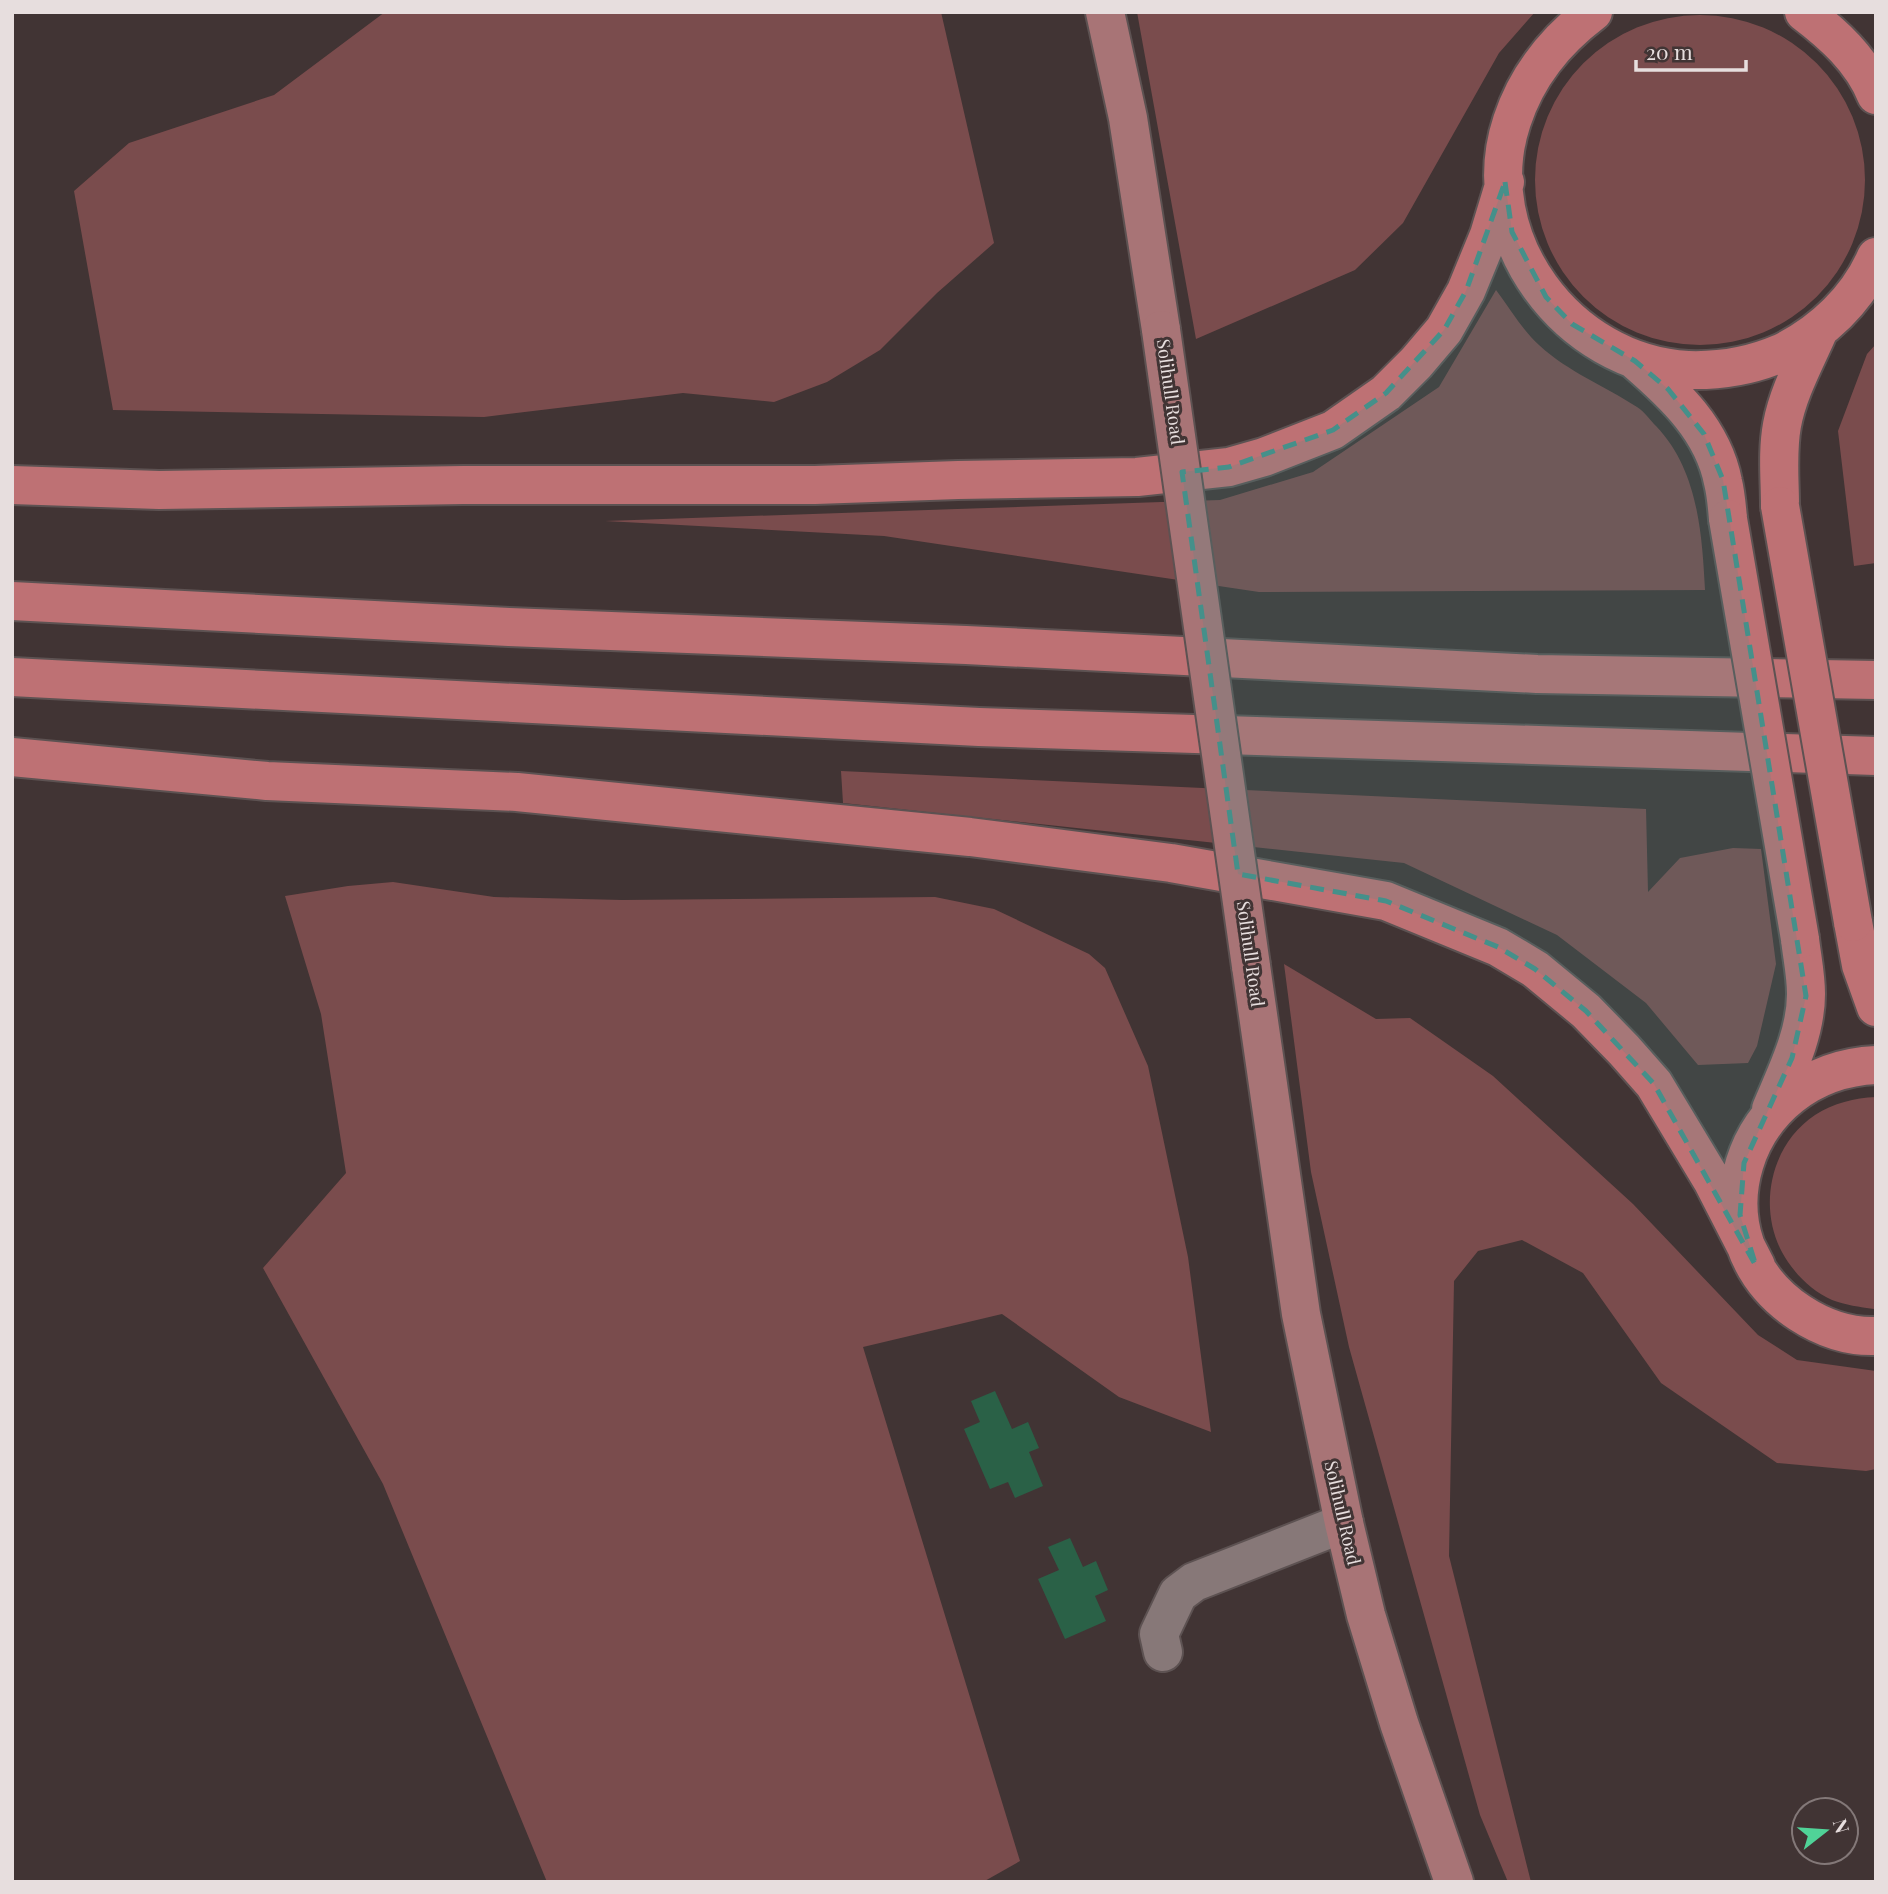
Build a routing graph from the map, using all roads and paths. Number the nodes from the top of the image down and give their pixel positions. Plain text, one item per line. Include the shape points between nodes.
1 (1105, 12) edge
2 (1593, 12) edge
3 (1804, 12) edge
4 (1876, 95) edge
5 (1505, 182) junction
6 (1876, 257) edge
7 (1819, 330) junction
8 (1635, 361) junction
9 (12, 485) edge
10 (12, 601) edge
11 (12, 677) edge
12 (1876, 680) edge
13 (1876, 756) edge
14 (12, 757) edge
15 (1876, 1007) edge
16 (1876, 1065) edge
17 (1768, 1117) junction
18 (1756, 1266) junction
19 (1876, 1336) edge
20 (1344, 1523) junction
21 (1163, 1652) dead end
22 (1454, 1882) edge

1 - 20 main road, Solihull Road, bridge via 1132,143 1161,330 1301,1314
2 - 5 highway via 1544,57 1525,89 1511,123
3 - 4 highway via 1831,32 1854,58
5 - 8 highway via 1512,232 1546,297 1572,324
5 - 9 highway via 1466,291 1444,330 1416,363 1386,393 1333,430 1229,467 1137,477 815,485 159,490
6 - 7 highway via 1858,289
7 - 8 highway via 1767,359 1738,367 1671,369
7 - 15 highway, bridge via 1782,424 1780,506 1861,965
8 - 17 highway, bridge via 1668,388 1704,434 1723,480 1806,996 1793,1058
10 - 12 highway via 1537,674
11 - 13 highway via 978,727
14 - 18 highway via 267,781 517,792 970,837 1171,863 1386,901 1498,947 1535,969 1586,1011 1654,1084 1713,1182
16 - 17 highway via 1830,1072 1807,1083
17 - 18 highway via 1744,1163 1740,1189 1745,1241
18 - 19 highway via 1772,1289 1814,1322 1840,1332
20 - 21 lane via 1194,1582 1178,1594 1159,1634
20 - 22 main road, Solihull Road via 1366,1615

